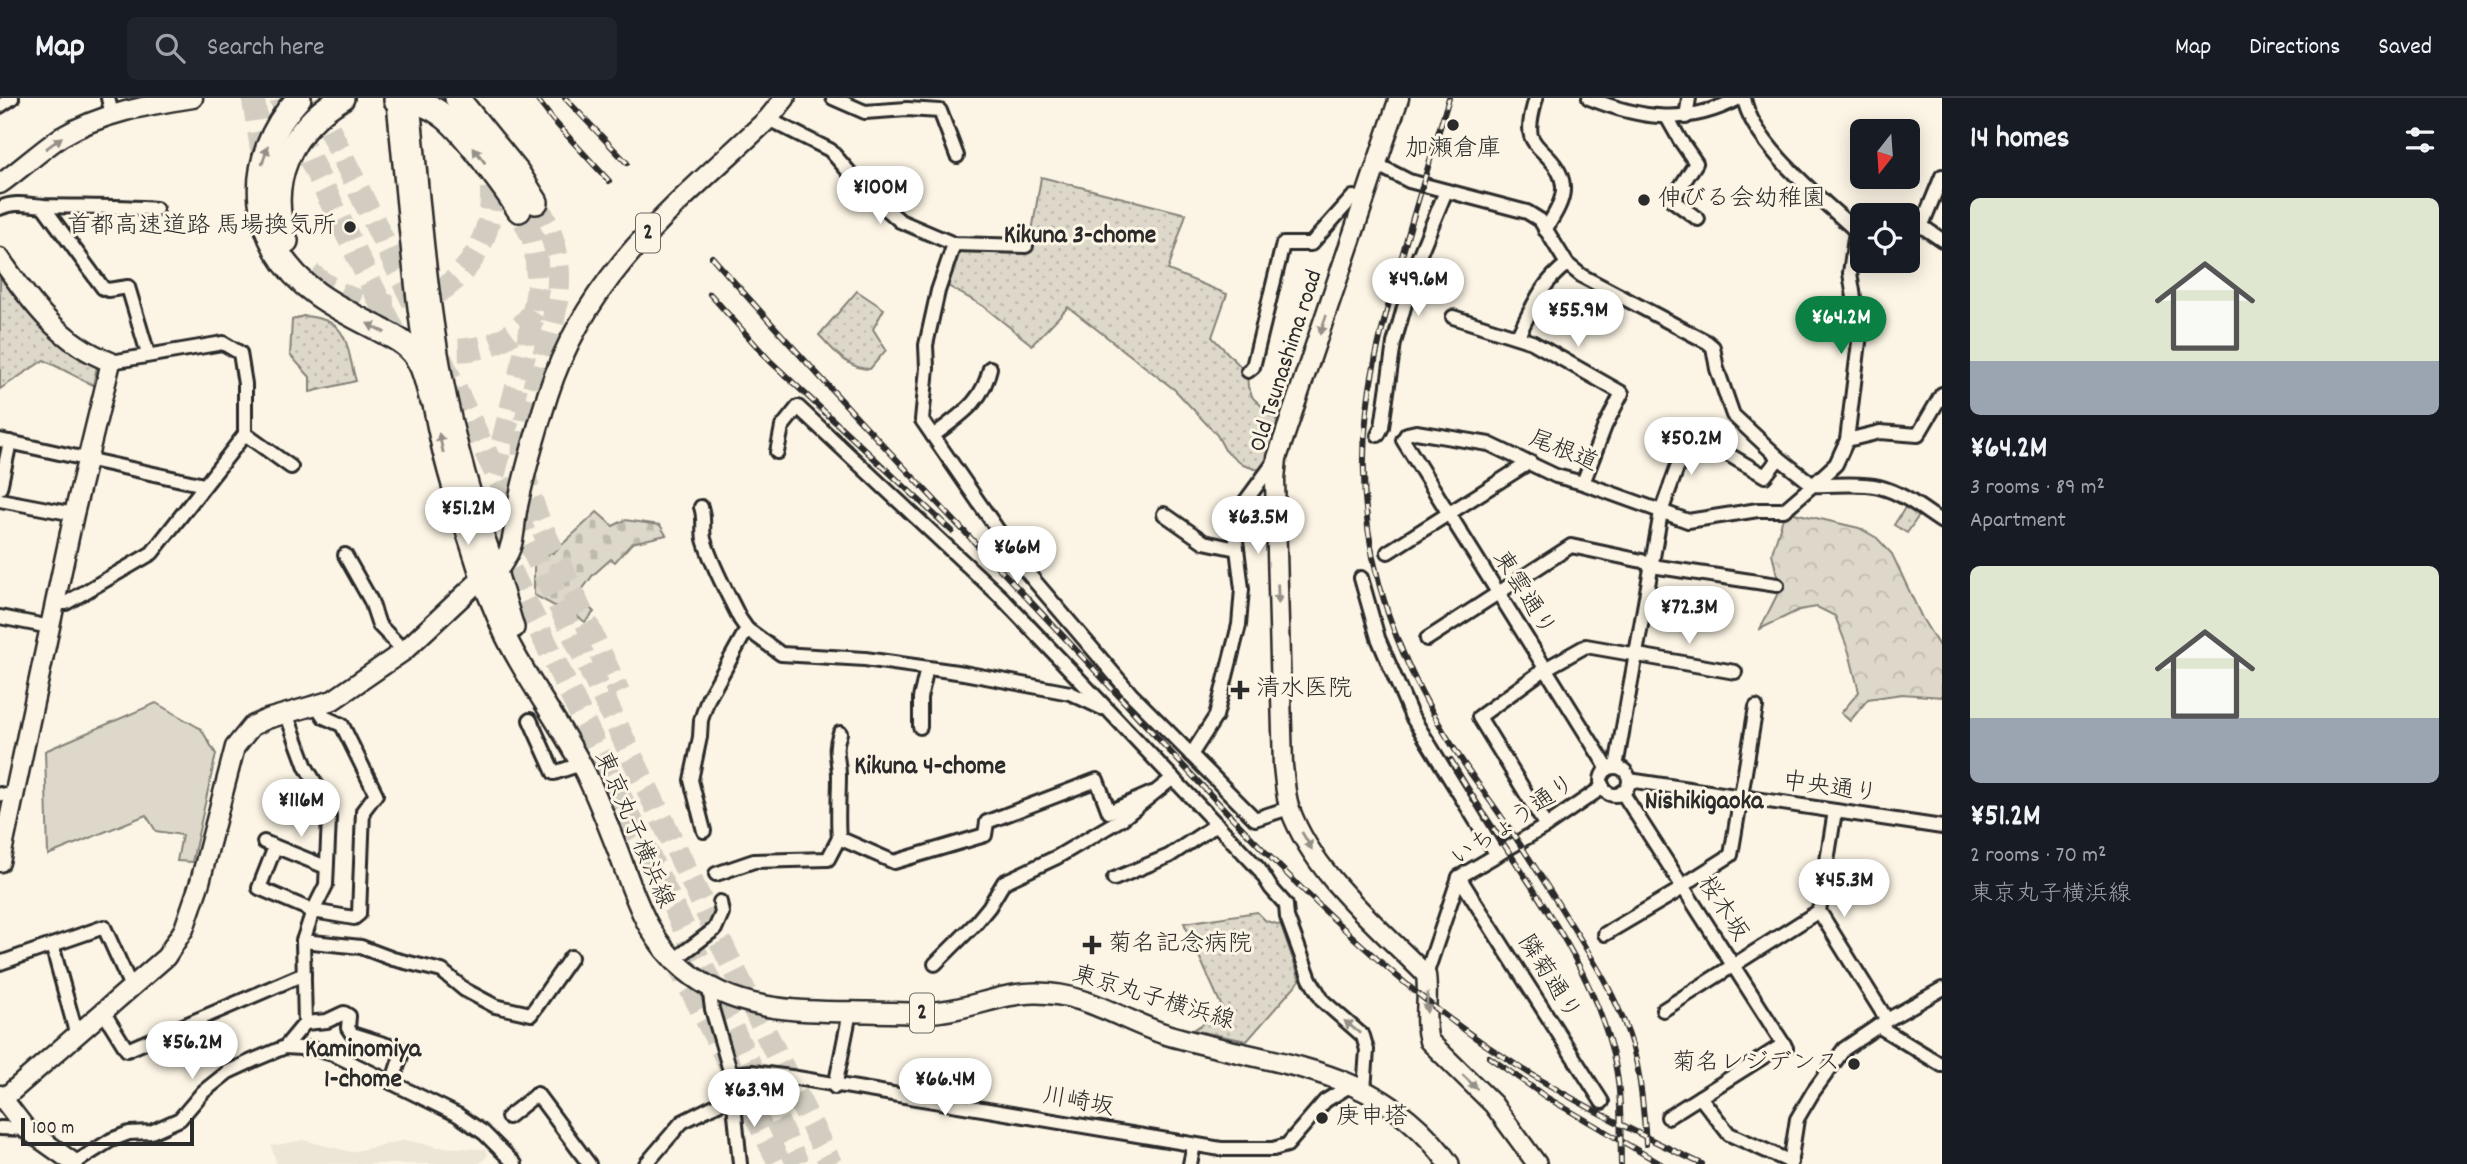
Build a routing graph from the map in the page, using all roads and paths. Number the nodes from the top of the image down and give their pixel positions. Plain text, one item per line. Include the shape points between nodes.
1 (12, 98) edge
2 (193, 98) edge
3 (299, 98) edge
4 (342, 98) edge
5 (457, 98) edge
6 (473, 98) edge
7 (785, 98) edge
8 (833, 98) edge
9 (1399, 98) edge
10 (1536, 98) edge
11 (1589, 98) edge
12 (1689, 98) edge
13 (1739, 98) edge
14 (1744, 98) edge
15 (403, 99) edge
16 (1615, 103) edge
17 (0, 106) edge
18 (110, 106) edge
19 (1667, 117) junction
20 (1686, 117) junction
21 (768, 119) junction
22 (957, 156) dead end
23 (1376, 163) junction
24 (517, 172) junction
25 (1942, 176) edge
26 (0, 184) edge
27 (1446, 191) junction
28 (1364, 201) junction
29 (43, 206) junction
30 (0, 208) edge
31 (156, 209) dead end
32 (1698, 219) dead end
33 (1850, 224) edge
34 (1920, 225) joint
35 (1545, 230) junction
36 (1942, 240) edge
37 (954, 244) junction
38 (1026, 246) dead end
39 (0, 258) edge
40 (1567, 264) junction
41 (1850, 273) edge
42 (311, 274) tunnel mouth
43 (1453, 317) dead end
44 (1518, 336) junction
45 (148, 354) junction
46 (111, 362) junction
47 (990, 368) dead end
48 (1248, 371) dead end
49 (1942, 394) edge
50 (431, 397) junction
51 (1938, 408) edge
52 (245, 434) junction
53 (1378, 435) dead end
54 (933, 436) junction
55 (1402, 440) joint
56 (1847, 440) junction
57 (5, 441) edge
58 (777, 452) dead end
59 (87, 458) junction
60 (1277, 458) junction
61 (1779, 458) junction
62 (1530, 462) junction
63 (291, 467) dead end
64 (1583, 483) junction
65 (204, 485) junction
66 (1813, 485) junction
67 (0, 488) edge
68 (0, 500) edge
69 (701, 507) dead end
70 (517, 508) junction
71 (475, 509) junction
72 (1661, 512) junction
73 (1448, 513) junction
74 (74, 514) junction
75 (1164, 514) dead end
76 (1942, 522) edge
77 (1237, 549) junction
78 (1388, 552) dead end
79 (345, 555) dead end
80 (1651, 566) junction
81 (489, 575) junction
82 (1361, 578) dead end
83 (1777, 584) dead end
84 (1498, 593) junction
85 (55, 603) junction
86 (0, 617) edge
87 (50, 627) junction
88 (747, 629) junction
89 (1427, 639) dead end
90 (404, 651) junction
91 (1637, 653) junction
92 (927, 668) junction
93 (1545, 669) junction
94 (1735, 672) dead end
95 (316, 705) junction
96 (1756, 707) dead end
97 (285, 713) junction
98 (1111, 713) junction
99 (530, 720) dead end
100 (920, 727) dead end
101 (839, 733) dead end
102 (1191, 755) junction
103 (581, 764) junction
104 (1612, 768) junction
105 (1173, 778) junction
106 (1629, 780) junction
107 (1603, 788) junction
108 (1622, 792) junction
109 (1152, 793) junction
110 (7, 796) edge
111 (1741, 797) junction
112 (1289, 808) junction
113 (1835, 811) junction
114 (1217, 824) junction
115 (1546, 826) junction
116 (1942, 827) edge
117 (704, 831) dead end
118 (839, 838) junction
119 (1497, 855) junction
120 (0, 862) edge
121 (326, 867) junction
122 (716, 874) dead end
123 (1459, 877) junction
124 (1114, 879) dead end
125 (1683, 887) junction
126 (720, 902) dead end
127 (313, 911) junction
128 (1819, 911) junction
129 (1605, 934) dead end
130 (303, 941) junction
131 (52, 945) junction
132 (571, 957) dead end
133 (674, 960) junction
134 (0, 963) edge
135 (935, 964) dead end
136 (1733, 965) junction
137 (304, 974) junction
138 (1426, 975) junction
139 (709, 987) junction
140 (132, 989) junction
141 (1942, 989) edge
142 (1663, 1010) dead end
143 (850, 1012) junction
144 (104, 1013) junction
145 (305, 1023) junction
146 (1883, 1023) junction
147 (76, 1036) junction
148 (285, 1047) junction
149 (1942, 1065) edge
150 (731, 1074) junction
151 (392, 1083) junction
152 (834, 1086) junction
153 (1356, 1086) junction
154 (734, 1096) junction
155 (1, 1097) edge
156 (1700, 1097) junction
157 (1602, 1102) dead end
158 (1668, 1117) dead end
159 (508, 1118) dead end
160 (0, 1128) edge
161 (26, 1129) junction
162 (1194, 1145) junction
163 (74, 1163) edge
164 (1791, 1163) edge
165 (515, 1164) edge
166 (589, 1164) edge
167 (646, 1164) edge
168 (740, 1164) edge
169 (1190, 1164) edge
170 (1449, 1164) edge
171 (1537, 1164) edge

1 - 17 street
2 - 18 street
50 -> 3 highway via 424,370 410,349 316,293 287,266 272,240 262,215 260,176 277,126
4 - 42 highway via 302,130 280,180 282,230
5 - 24 highway
6 - 24 highway
7 - 21 main road, 2
8 - 22 street via 865,112 940,111
9 - 23 street, Old Tsunashima road
10 - 35 street via 1531,134 1555,164 1564,186 1563,199
11 - 16 street
12 - 20 street
13 - 20 street
14 - 33 street via 1773,151
24 -> 15 highway via 528,206 452,121 432,107
15 - 50 street via 416,291
15 - 71 street via 435,331
16 - 19 street via 1630,114
26 -> 18 street
19 - 20 street
19 - 32 street via 1696,163 1672,200
21 - 37 street via 830,150 900,221
21 - 70 main road, 2 via 632,248 598,292 561,357
23 - 27 street via 1409,181
23 - 28 street, Old Tsunashima road
25 - 34 street
27 - 35 street via 1527,212 1540,220
27 - 53 street via 1418,261 1394,342
28 - 48 street via 1353,197 1311,244 1283,244 1253,367
28 -> 60 street, Old Tsunashima road
29 - 30 street
29 - 31 street
29 - 45 street via 103,288 128,287
34 - 36 street
35 - 40 street
37 - 38 street
37 - 54 street via 926,345 922,420
39 - 46 street via 57,331
40 - 44 street via 1537,296
40 - 61 street via 1707,342 1713,348 1733,415
41 - 56 street via 1860,334
43 - 44 street
44 - 64 street via 1622,393
45 - 46 street
45 - 52 street via 223,343 240,354 246,384
46 - 59 street
47 - 54 street via 986,387 975,404
49 - 51 street
81 -> 50 street via 450,479
51 - 56 street via 1918,435 1880,432
52 - 63 street
52 - 65 street
54 - 102 street via 1026,571 1131,694
55 - 62 street, 尾根道 via 1407,433 1416,432 1460,438 1489,444
55 - 73 street, 東雲通り
56 - 66 street, 尾根道 via 1836,464
57 - 59 street
57 - 67 street
58 - 98 street via 782,427 798,407 991,588
59 - 65 street
59 - 74 street
60 - 77 street via 1236,514
60 -> 112 street, Old Tsunashima road via 1283,766
61 - 66 street
61 - 72 street via 1765,476 1690,432
62 - 64 street, 尾根道
62 - 73 street
64 - 72 street, 尾根道
65 - 85 street via 152,553 66,603
66 - 72 street, 尾根道 via 1784,510 1688,521
66 - 76 street via 1876,486
68 - 74 street
69 - 88 street via 708,550
70 - 71 main road via 499,513
70 - 81 main road, 2 via 509,552
71 - 81 street
72 - 80 street
73 - 78 street
73 - 84 street, 東雲通り
74 - 85 street
75 - 77 street via 1204,542
77 - 102 street via 1242,589 1239,625 1216,716
79 - 90 street via 379,625
80 - 83 street
80 - 84 street via 1570,546
80 - 91 street
81 - 90 street
81 - 103 main road, 東京丸子横浜線 / 2 via 507,639
82 - 119 street via 1378,638 1411,715
84 - 89 street
84 - 93 street, 東雲通り
85 - 87 street
86 - 87 street
87 - 110 street
88 - 92 street via 782,654
88 - 117 street via 701,720 691,780
90 - 95 street via 333,700
91 - 93 street via 1586,646
91 - 94 street
91 - 104 street
92 - 98 street via 1070,692
92 - 100 street
93 - 104 street, 東雲通り
93 - 115 street via 1479,717
95 - 97 street
95 - 127 street via 324,717 342,725 376,794 363,811 359,914 354,918
96 - 111 street
97 - 121 street via 306,767 327,803
97 - 140 street via 252,726 235,747 184,929 166,957
98 - 105 street
99 - 103 street via 554,773
101 - 118 street via 835,746
102 - 112 street via 1255,819
103 - 133 main road, 東京丸子横浜線 / 2 via 642,916
104 - 106 street via 1626,773
104 - 107 street via 1601,779
105 - 109 street
105 - 114 street
106 - 108 street
106 - 111 street, 中央通り
107 - 108 street via 1614,794
107 - 115 street, いちょう通り
108 - 125 street, 桜木坂
109 - 118 street via 1109,812 1097,780 987,822 985,835 894,862
109 - 135 street via 1124,818 1004,882 975,924
110 - 120 street
111 - 113 street, 中央通り
111 - 125 street via 1731,855
112 -> 138 street, Old Tsunashima road via 1333,881
113 - 116 street, 中央通り
113 - 128 street
114 - 124 street via 1169,856
153 -> 114 street via 1367,1050 1363,1036 1323,1001 1310,979 1286,905
115 - 119 street, いちょう通り
118 - 122 street via 828,859 754,861
119 - 123 street, いちょう通り
121 - 127 street via 326,885
121 - 127 street via 270,844 259,888
123 - 138 street, いちょう通り
123 - 157 street, 隣菊通り
125 - 129 street
125 - 136 street, 桜木坂
126 - 133 street via 723,913 715,929
127 - 130 street
128 - 136 street
128 - 146 street
130 - 132 street via 361,947 442,971 495,1006 531,1014
130 - 137 street
131 - 134 street
131 - 140 street via 104,928
131 - 147 street
133 - 139 main road, 東京丸子横浜線 / 2
136 - 142 street
136 - 156 street, 桜木坂 via 1785,1046
137 - 144 street via 127,1050
137 - 145 street
138 -> 171 street via 1429,1041 1493,1104
139 - 143 main road, 東京丸子横浜線 / 2 via 765,1007
139 - 150 street
140 - 144 street
141 - 146 street
143 - 152 street
143 - 153 main road, 東京丸子横浜線 / 2 via 933,1012 1010,995 1057,994 1094,1003 1166,1034 1307,1068
144 - 147 street
145 - 148 street
145 - 151 street via 327,1021 344,1013 349,1016 352,1034 403,1050
146 - 149 street
146 - 164 street via 1844,1049 1811,1089 1797,1119
147 - 155 street
148 - 151 street via 332,1054
148 - 163 street via 228,1072 180,1119 151,1132 111,1140
150 - 152 street, 川崎坂 via 752,1072
150 - 154 street
151 - 165 street via 458,1115
152 - 162 street, 川崎坂
153 - 162 street, 川崎坂 via 1325,1101 1287,1145 1222,1149
153 - 170 main road, 東京丸子横浜線 / 2 via 1418,1127
154 - 167 street via 682,1122
154 - 168 street
155 - 161 street
156 - 158 street
156 - 164 street via 1729,1134
159 - 166 street via 537,1094
160 - 161 street
161 - 163 street
162 - 169 street

